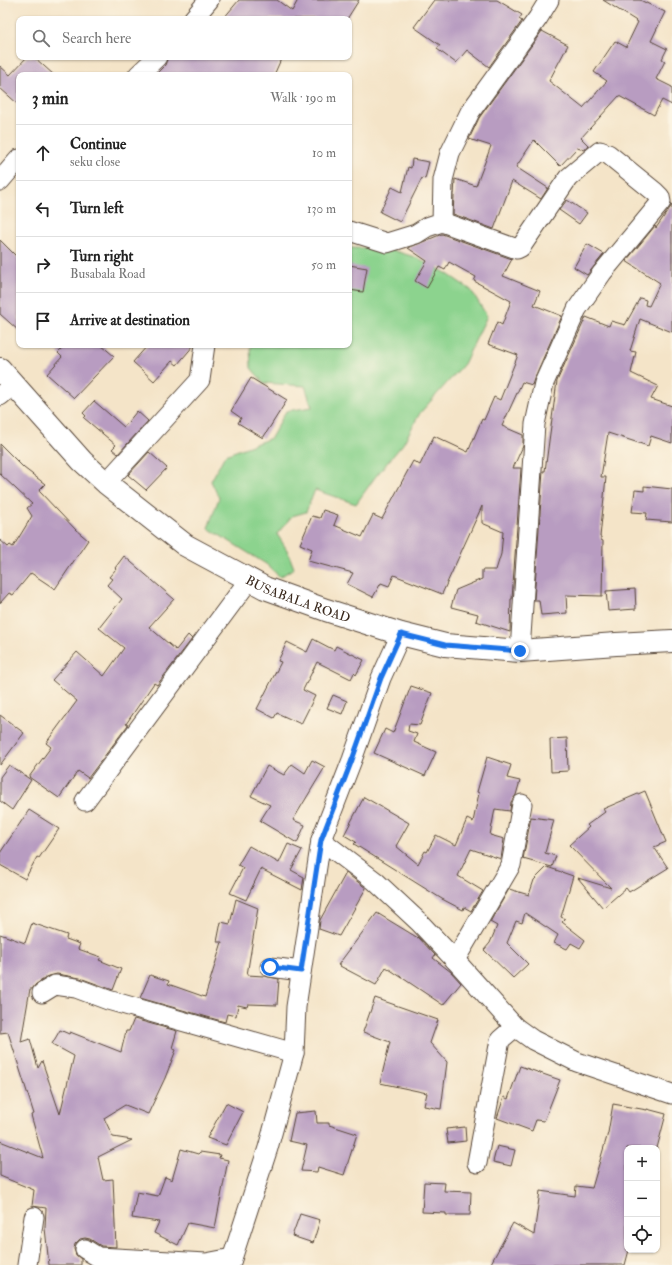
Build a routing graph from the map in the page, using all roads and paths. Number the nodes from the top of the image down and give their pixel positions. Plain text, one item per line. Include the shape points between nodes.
1 (209, 0) edge
2 (549, 0) edge
3 (196, 16) edge
4 (154, 60) edge
5 (141, 72) edge
6 (16, 162) edge
7 (0, 181) edge
8 (442, 222) junction
9 (352, 232) edge
10 (205, 348) edge
11 (4, 383) edge
12 (106, 483) junction
13 (249, 580) junction
14 (401, 634) junction
15 (672, 641) edge
16 (520, 651) junction
17 (84, 801) dead end
18 (522, 804) dead end
19 (321, 840) junction
20 (456, 960) junction
21 (270, 967) dead end
22 (301, 971) junction
23 (42, 993) dead end
24 (515, 1027) junction
25 (294, 1053) junction
26 (672, 1094) edge
27 (477, 1163) dead end
28 (34, 1217) dead end
29 (85, 1249) dead end
30 (231, 1262) edge
31 (27, 1265) edge

1 - 3 street
2 - 8 street via 470,112 450,153 443,180
4 - 5 street
6 - 7 street
8 - 9 street via 387,243
8 - 16 street via 517,249 521,247 568,178 600,151 608,154 655,192 661,200 602,273 577,309 544,384 535,424
10 - 12 street via 200,380
11 - 12 street, BUSABALA ROAD
12 - 13 street, BUSABALA ROAD via 185,545
13 - 14 street, BUSABALA ROAD via 320,608
13 - 17 street
14 - 16 street, BUSABALA ROAD via 445,645
14 - 19 street via 381,678
15 - 16 street, BUSABALA ROAD
18 - 20 street via 511,865
19 - 20 street via 375,882
19 - 22 street
20 - 24 street
21 - 22 street
22 - 25 street
23 - 25 street via 55,985 76,988 108,1000
24 - 26 street via 533,1040 577,1062
24 - 27 street via 500,1040
25 - 30 street via 268,1148
28 - 31 street
29 - 30 street via 98,1258

